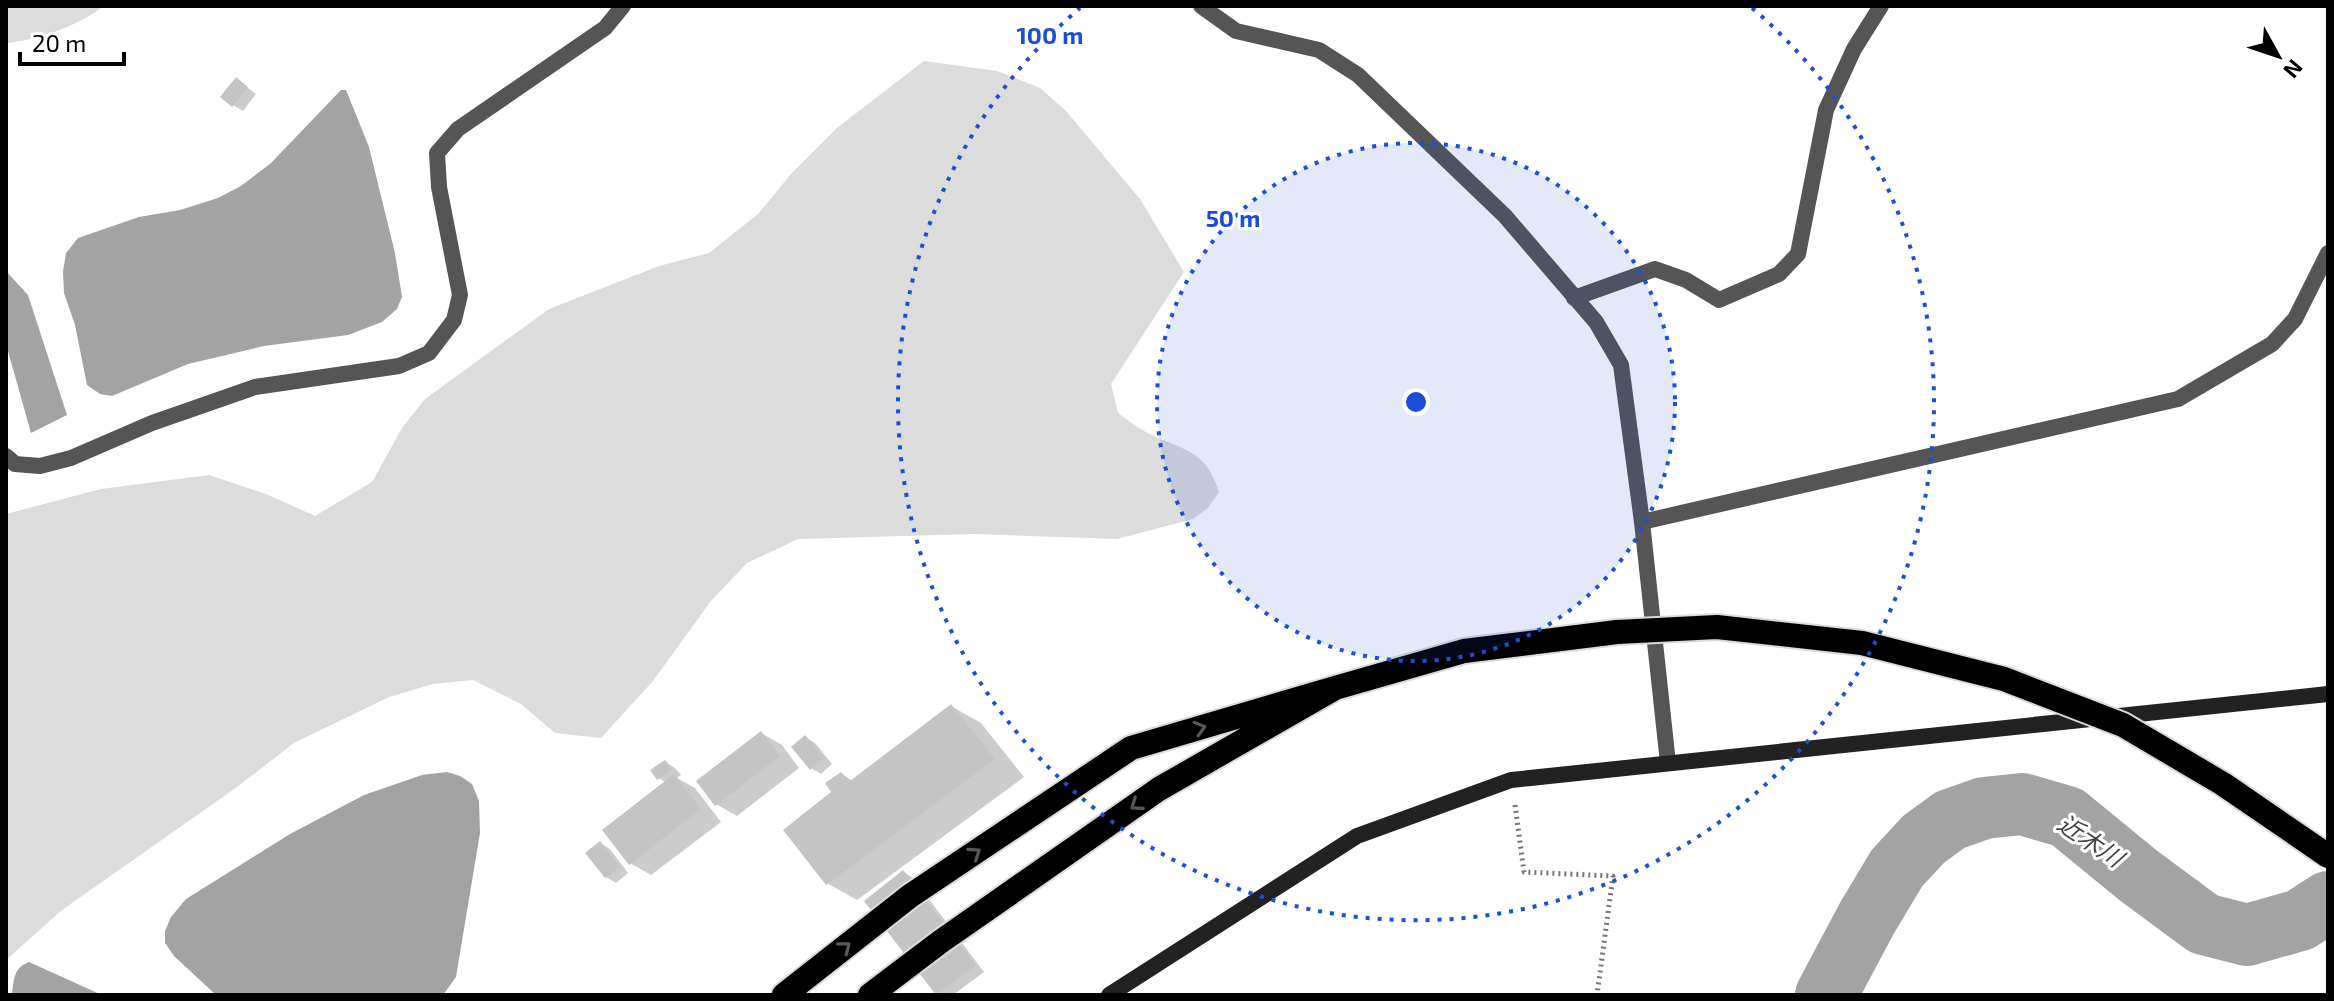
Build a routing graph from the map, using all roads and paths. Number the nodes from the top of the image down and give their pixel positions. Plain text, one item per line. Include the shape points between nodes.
1 (623, 6) edge
2 (1201, 6) edge
3 (1881, 6) edge
4 (2328, 253) edge
5 (1574, 298) junction
6 (6, 456) edge
7 (1642, 522) junction
8 (1335, 688) junction
9 (2328, 694) edge
10 (1668, 763) junction
11 (1511, 780) junction
12 (2328, 856) edge
13 (784, 995) edge
14 (870, 995) edge
15 (1109, 995) edge
16 (1597, 995) edge

1 - 6 street via 605,28 458,129 437,153 460,295 454,320 429,353 399,366 255,387 40,466 15,464
2 - 5 street via 1236,31 1319,50 1358,75 1505,216
3 - 5 street via 1826,110 1798,254 1779,274 1719,300 1655,269
4 - 7 street via 2295,319 2272,344 2178,399
5 - 7 street via 1596,322 1621,365
7 - 10 street
8 - 12 highway, bridge via 1464,651 1617,632 1717,627 1862,643 2004,679 2123,725 2223,784
13 -> 8 highway via 910,896 1131,748
8 -> 14 highway via 1159,789
9 - 10 street
10 - 11 street
11 - 15 street via 1357,836
11 - 16 path via 1524,872 1613,876

